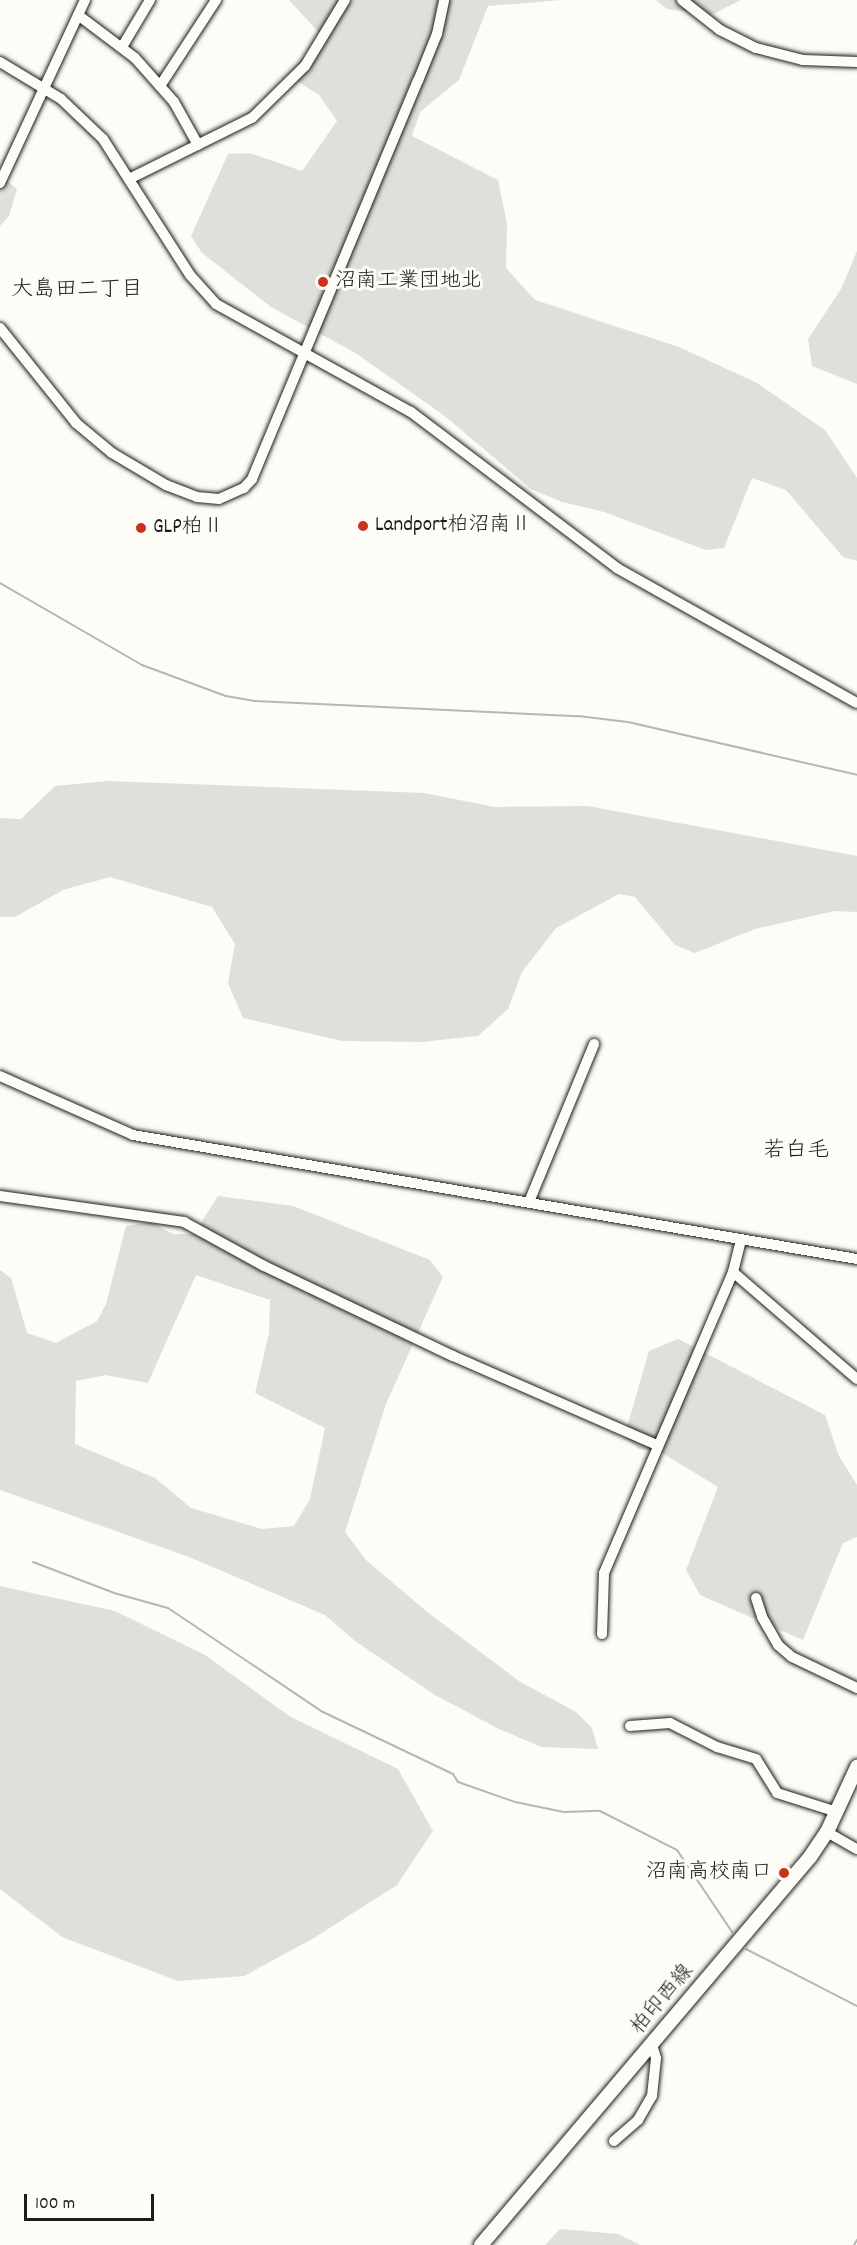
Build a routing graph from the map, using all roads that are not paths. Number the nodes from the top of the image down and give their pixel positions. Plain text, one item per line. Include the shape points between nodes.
1 (86, 0) edge
2 (150, 0) edge
3 (216, 0) edge
4 (345, 0) edge
5 (444, 0) edge
6 (682, 0) edge
7 (78, 15) junction
8 (122, 47) junction
9 (0, 62) edge
10 (857, 62) edge
11 (160, 86) junction
12 (44, 88) junction
13 (198, 145) junction
14 (129, 178) junction
15 (0, 183) edge
16 (0, 328) edge
17 (305, 352) junction
18 (857, 703) edge
19 (594, 1044) dead end
20 (0, 1076) edge
21 (0, 1196) edge
22 (529, 1202) junction
23 (741, 1240) junction
24 (857, 1259) edge
25 (733, 1272) junction
26 (857, 1379) edge
27 (657, 1445) junction
28 (756, 1598) dead end
29 (602, 1634) dead end
30 (857, 1688) edge
31 (630, 1726) dead end
32 (857, 1767) edge
33 (837, 1812) junction
34 (827, 1832) junction
35 (857, 1848) edge
36 (652, 2045) junction
37 (614, 2141) dead end
38 (481, 2245) edge

1 - 7 street
2 - 8 street
3 - 11 street
4 - 13 street via 305,66 286,87 252,118
5 - 17 street via 422,72
6 - 10 street via 720,30 756,48 803,60
7 - 8 street
7 - 12 street
8 - 11 street
9 - 12 street
11 - 13 street via 174,102
12 - 14 street via 82,114
12 - 15 street
13 - 14 street
14 - 17 street via 202,292 234,316
16 - 17 street via 70,416 112,453 166,485 197,497 219,500 232,496 252,479
17 - 18 street via 411,412 617,568
19 - 22 street
20 - 22 street via 133,1135
21 - 27 street via 183,1222 264,1266 453,1356
22 - 23 street
23 - 24 street
23 - 25 street
25 - 26 street
25 - 27 street
27 - 29 street via 604,1574
28 - 30 street via 773,1635 792,1657
31 - 33 street via 670,1723 717,1747 756,1759 777,1793
32 - 33 main road, 柏印西線
33 - 34 main road, 柏印西線
34 - 35 street
34 - 36 main road, 柏印西線
36 - 37 street via 656,2058 652,2096 638,2120
36 - 38 main road, 柏印西線

